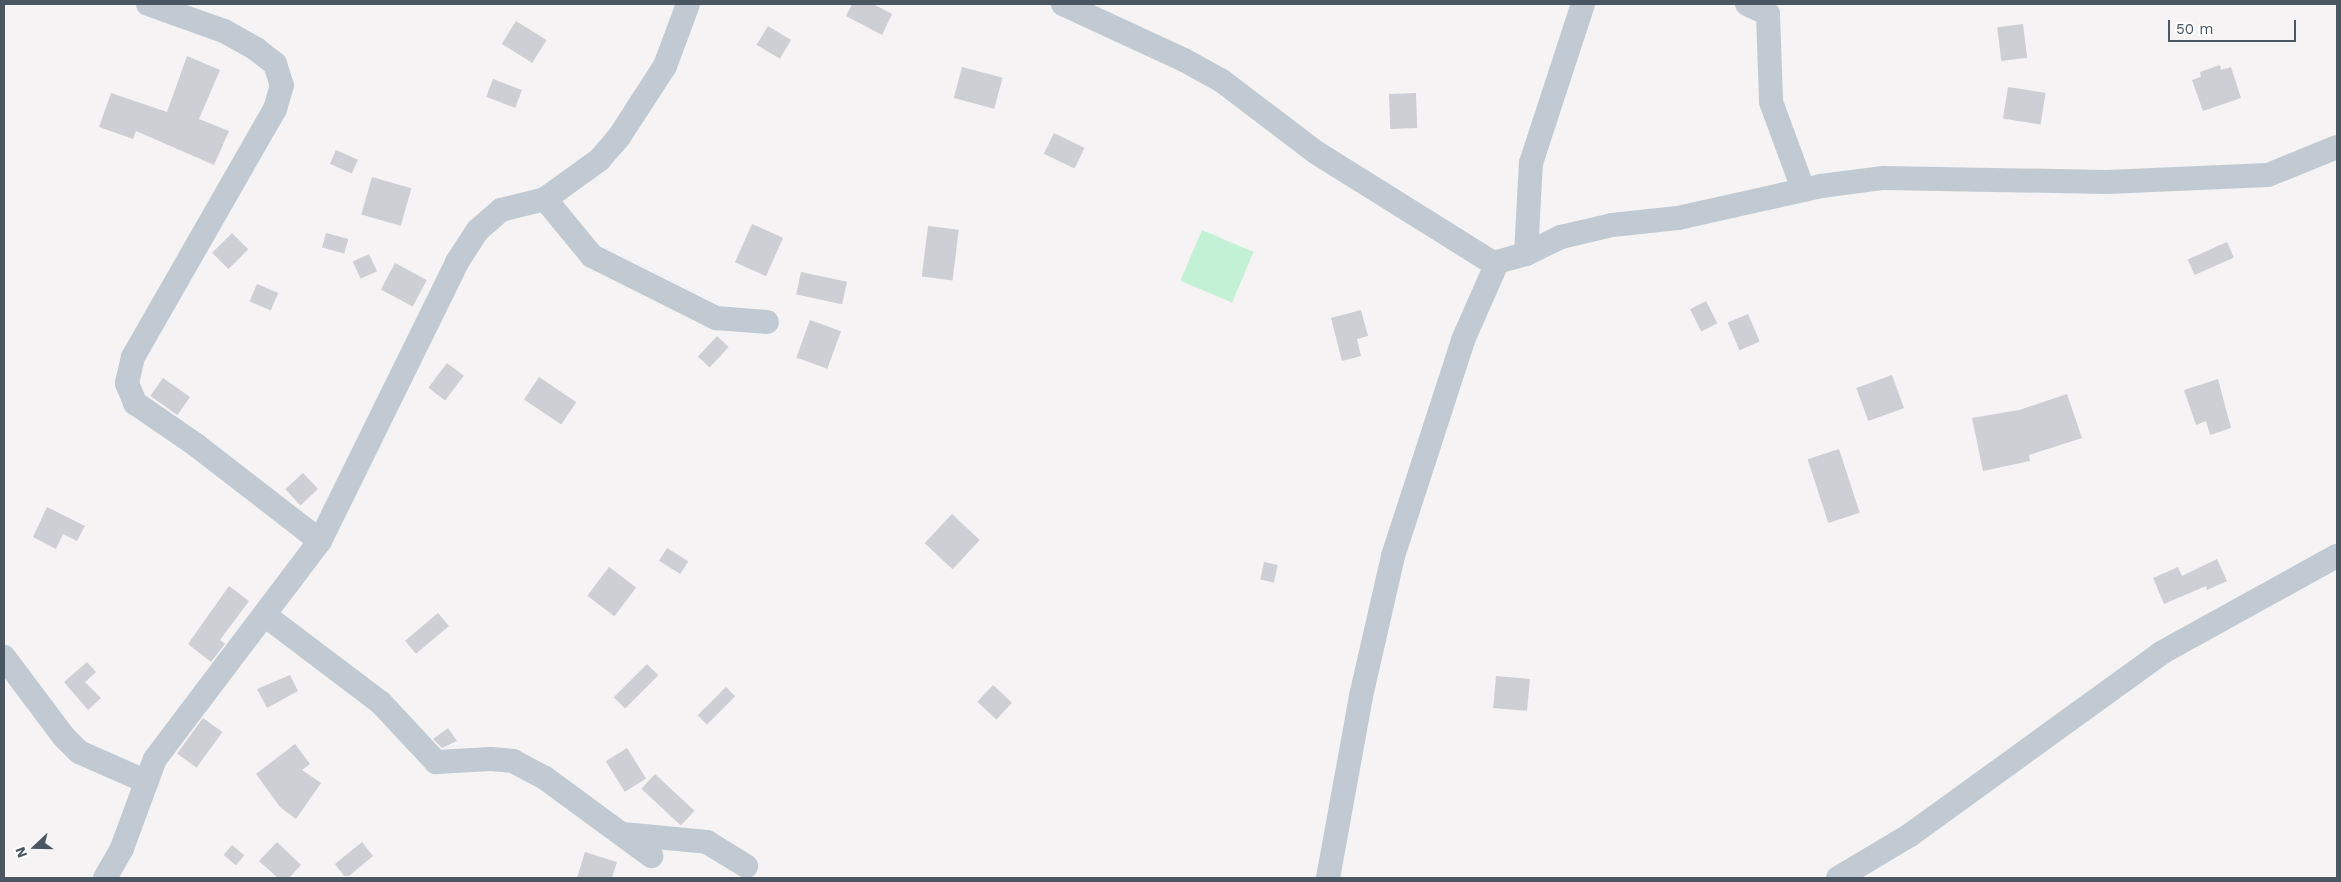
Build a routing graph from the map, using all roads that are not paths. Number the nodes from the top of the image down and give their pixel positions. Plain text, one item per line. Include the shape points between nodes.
1 (148, 4) edge
2 (688, 4) edge
3 (1063, 4) edge
4 (1583, 4) edge
5 (1747, 4) edge
6 (2337, 147) edge
7 (1804, 189) junction
8 (545, 198) junction
9 (1526, 254) junction
10 (1497, 263) junction
11 (767, 322) dead end
12 (320, 541) junction
13 (2337, 556) edge
14 (266, 616) junction
15 (4, 657) edge
16 (147, 782) junction
17 (621, 834) junction
18 (652, 856) dead end
19 (746, 866) dead end
20 (105, 878) edge
21 (1328, 878) edge
22 (1838, 878) edge

1 - 12 street via 224,31 256,48 275,64 282,85 275,109 133,357 127,383 135,403 196,445
2 - 8 street via 665,66 619,137 579,177
3 - 10 street via 1222,81 1317,153 1486,262
4 - 9 street via 1531,163
5 - 7 street via 1768,14 1771,102
6 - 7 street via 2268,175 2107,182 1883,178
7 - 9 street via 1678,218 1612,224 1561,237
8 - 11 street via 592,256 716,318
8 - 12 street via 501,210 478,230
9 - 10 street
10 - 21 street via 1463,340 1393,556 1361,696
12 - 14 street
13 - 22 street via 2161,653 1910,835
14 - 16 street via 155,758
14 - 17 street via 381,703 436,762 513,761 545,778
15 - 16 street via 79,752
16 - 20 street via 122,848
17 - 18 street
17 - 19 street via 707,842

